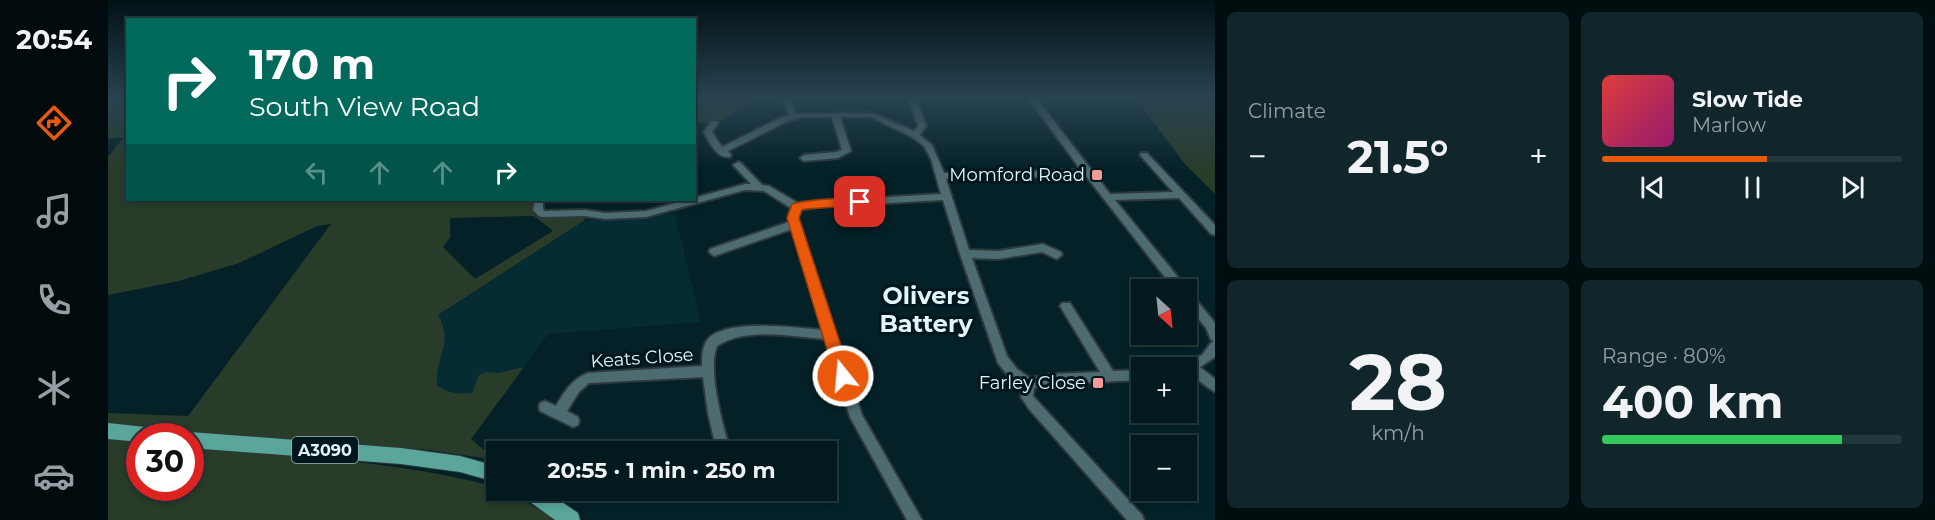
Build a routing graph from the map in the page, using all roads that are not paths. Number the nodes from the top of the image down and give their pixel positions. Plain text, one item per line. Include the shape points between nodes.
1 (781, 122) edge
2 (837, 122) edge
3 (888, 122) edge
4 (921, 122) edge
5 (1051, 122) edge
6 (714, 123) dead end
7 (915, 135) junction
8 (1144, 154) dead end
9 (804, 158) dead end
10 (738, 165) dead end
11 (1090, 173) junction
12 (940, 176) junction
13 (760, 188) junction
14 (1180, 195) junction
15 (946, 197) junction
16 (1109, 197) junction
17 (696, 200) edge
18 (539, 201) edge
19 (694, 201) edge
20 (796, 207) junction
21 (795, 224) junction
22 (1215, 231) edge
23 (714, 252) dead end
24 (965, 254) junction
25 (1057, 255) dead end
26 (1173, 279) edge
27 (1197, 304) edge
28 (1066, 306) dead end
29 (1209, 314) edge
30 (831, 335) junction
31 (1215, 337) edge
32 (1215, 346) edge
33 (1197, 363) edge
34 (708, 371) junction
35 (1197, 374) edge
36 (1131, 375) edge
37 (1109, 376) junction
38 (1028, 384) junction
39 (1215, 387) edge
40 (545, 407) dead end
41 (559, 413) junction
42 (573, 421) dead end
43 (108, 431) edge
44 (126, 433) edge
45 (204, 441) edge
46 (721, 441) edge
47 (486, 471) edge
48 (544, 501) edge
49 (571, 520) edge
50 (915, 520) edge
51 (1137, 520) edge

1 - 6 street via 725,153 713,144 708,132
2 - 9 street via 847,151
3 - 7 street
4 - 7 street
5 - 11 street
7 - 12 street via 932,151
8 - 14 street
10 - 13 street
11 - 12 street
11 - 16 street
12 - 15 street
13 - 17 street via 745,187
13 - 20 street
14 - 16 street
14 - 22 street
15 - 20 street
15 - 24 street
16 - 26 street
18 - 19 street via 542,214 626,216
20 - 21 street
21 - 23 street
21 - 30 street
24 - 25 street via 998,255 1044,245
24 - 38 street via 1002,359
27 - 29 street
28 - 37 street
29 - 31 street
30 - 34 street via 781,330 722,336 711,344
30 - 50 street via 856,417
32 - 33 street via 1212,354
34 - 41 street, Keats Close via 588,378 572,392
34 - 46 street
35 - 39 street
36 - 37 street
37 - 38 street
38 - 51 street via 1027,397 1033,405
40 - 41 street
41 - 42 street
43 - 44 main road
45 - 47 main road, A3090 via 401,456
48 - 49 main road

